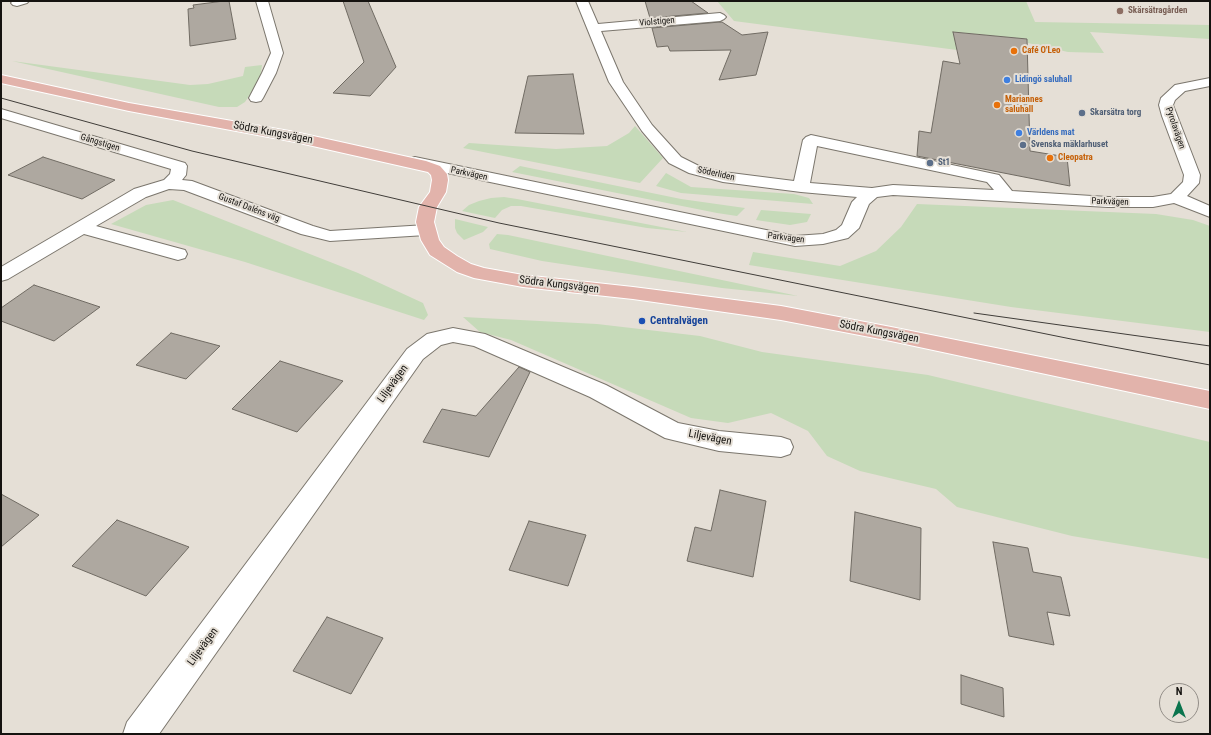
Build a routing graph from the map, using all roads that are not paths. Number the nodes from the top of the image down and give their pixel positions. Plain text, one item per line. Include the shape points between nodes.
1 (262, 1) edge
2 (582, 1) edge
3 (720, 17) dead end
4 (594, 28) junction
5 (1, 79) edge
6 (1210, 82) edge
7 (256, 98) dead end
8 (1, 113) edge
9 (415, 162) junction
10 (169, 184) junction
11 (801, 187) junction
12 (872, 193) junction
13 (1008, 196) junction
14 (1176, 198) junction
15 (1210, 212) edge
16 (82, 228) junction
17 (426, 230) junction
18 (178, 254) dead end
19 (1, 275) edge
20 (1210, 400) edge
21 (781, 448) dead end
22 (139, 734) edge

1 - 7 street via 277,53
2 - 4 street, Söderliden
3 - 4 street, Violstigen
4 - 11 street, Söderliden via 616,82 647,128 675,160 695,170 723,177
5 - 9 main road, Södra Kungsvägen
6 - 14 street, Pyrolavägen via 1180,88 1168,98 1166,105 1169,116 1192,175 1191,183
8 - 10 street, Gångstigen via 179,166 178,175
9 - 12 street, Parkvägen via 795,241 823,239 842,234 850,228 861,202
9 - 17 main road, Södra Kungsvägen via 434,170 439,174 440,180 438,192 428,208
10 - 16 street, Gustaf Daléns väg via 140,193
10 - 17 street, Gustaf Daléns väg via 186,185 322,234
11 - 12 street, Söderliden
11 - 13 street via 811,140 993,178
12 - 13 street, Parkvägen via 893,190
13 - 14 street, Parkvägen via 1116,202 1153,202
14 - 15 street
16 - 18 street
16 - 19 street, Gustaf Daléns väg
17 - 20 main road, Södra Kungsvägen via 437,251 464,268 481,274 781,313
21 - 22 street, Liljevägen via 719,441 672,431 598,391 478,339 453,335 434,339 415,354

